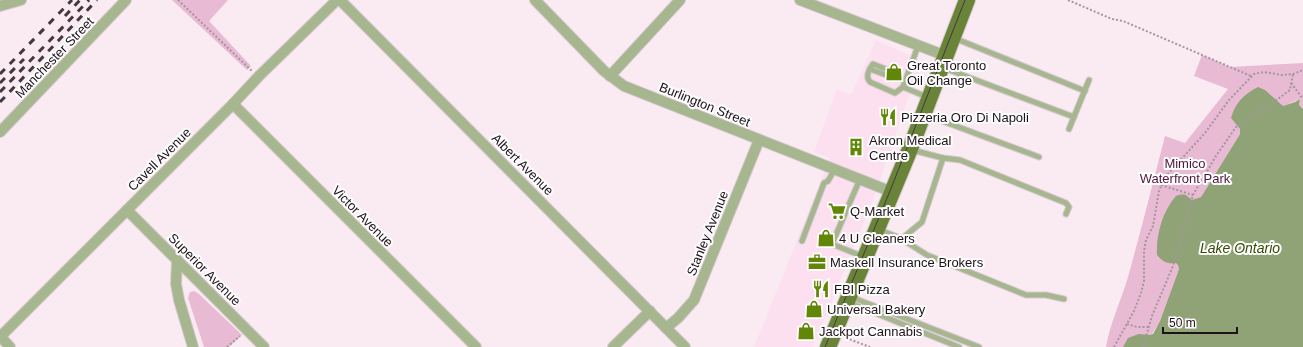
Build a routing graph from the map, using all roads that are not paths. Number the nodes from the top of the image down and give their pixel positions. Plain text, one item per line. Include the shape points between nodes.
1 (21, 0) edge
2 (126, 0) edge
3 (337, 0) edge
4 (340, 0) edge
5 (535, 0) edge
6 (680, 0) edge
7 (800, 0) edge
8 (968, 0) edge
9 (0, 6) edge
10 (953, 38) junction
11 (918, 46) junction
12 (944, 62) junction
13 (887, 73) dead end
14 (610, 76) junction
15 (899, 77) dead end
16 (1089, 80) dead end
17 (904, 82) junction
18 (1085, 91) junction
19 (930, 98) junction
20 (233, 104) junction
21 (923, 114) junction
22 (1074, 117) junction
23 (1069, 129) dead end
24 (0, 132) edge
25 (758, 140) junction
26 (910, 149) junction
27 (1039, 157) dead end
28 (943, 158) junction
29 (835, 169) junction
30 (860, 178) junction
31 (892, 192) junction
32 (127, 210) junction
33 (1066, 214) dead end
34 (877, 228) junction
35 (900, 238) junction
36 (802, 241) dead end
37 (865, 257) junction
38 (177, 260) junction
39 (847, 299) junction
40 (1064, 299) dead end
41 (650, 311) junction
42 (666, 328) junction
43 (0, 337) edge
44 (10, 347) edge
45 (193, 347) edge
46 (264, 347) edge
47 (476, 347) edge
48 (613, 347) edge
49 (685, 347) edge
50 (828, 347) edge
51 (959, 347) edge
52 (979, 347) edge

1 - 9 street
2 - 24 street, Manchester Street
3 - 20 street, Cavell Avenue
4 - 41 street, Albert Avenue
5 - 14 street, Burlington Street
6 - 14 street
7 - 11 street
8 - 10 main road
10 - 12 main road
10 - 18 lane
11 - 12 street
11 - 17 lane
12 - 19 main road
12 - 22 lane
13 - 17 lane via 872,64 868,78 870,82 895,92
14 - 25 street, Burlington Street via 624,86
15 - 17 lane
16 - 18 lane
17 - 19 lane
18 - 22 lane
19 - 21 main road
20 - 32 street, Cavell Avenue
20 - 47 street, Victor Avenue
21 - 26 main road
21 - 27 lane
22 - 23 lane
25 - 29 street, Burlington Street
25 - 42 street, Stanley Avenue via 694,300
26 - 28 lane
26 - 31 main road
28 - 33 lane via 960,160 1066,203 1069,207
28 - 35 lane via 922,222
29 - 30 street, Burlington Street
29 - 36 lane via 824,183
30 - 31 street, Burlington Street
30 - 37 lane via 832,244
31 - 34 main road
32 - 38 street, Superior Avenue
32 - 43 street, Cavell Avenue
34 - 35 lane
34 - 37 main road
35 - 40 lane via 928,255 1026,295 1046,295
37 - 39 main road
38 - 45 street via 176,284
38 - 46 street, Superior Avenue
39 - 50 main road
39 - 51 lane
39 - 52 lane
41 - 42 street, Albert Avenue
41 - 48 street
42 - 49 street, Albert Avenue
43 - 44 street

